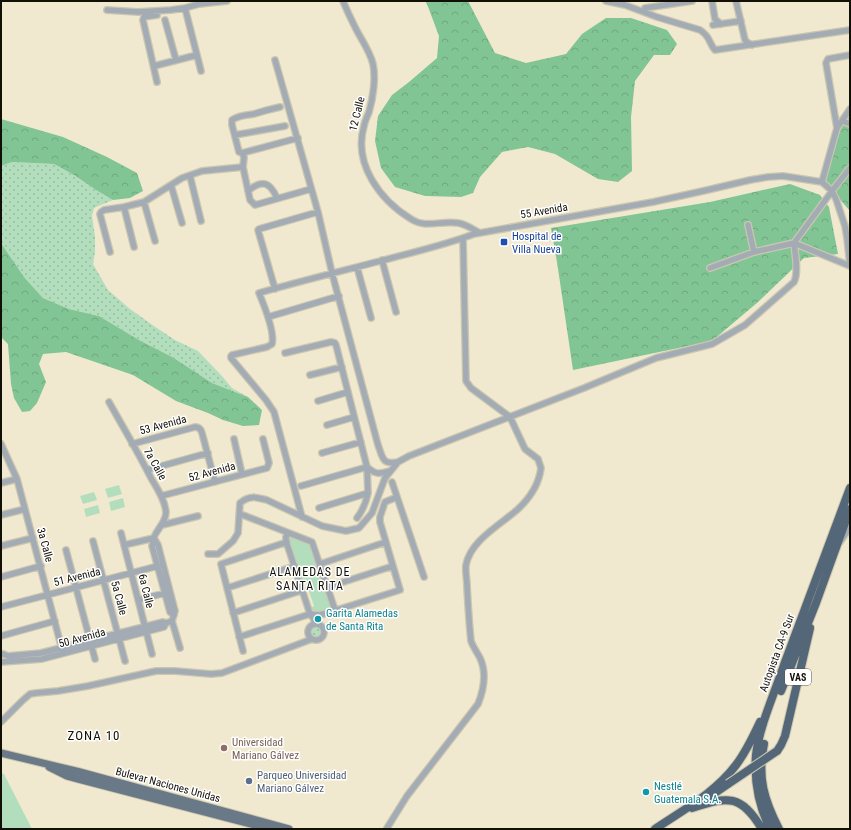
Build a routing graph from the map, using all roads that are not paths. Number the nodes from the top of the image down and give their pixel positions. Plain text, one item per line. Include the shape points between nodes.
1 (227, 1) edge
2 (342, 1) edge
3 (606, 1) edge
4 (643, 1) edge
5 (688, 1) edge
6 (692, 1) edge
7 (712, 1) edge
8 (736, 1) edge
9 (667, 3) edge
10 (185, 8) junction
11 (107, 10) dead end
12 (171, 10) junction
13 (645, 10) junction
14 (165, 20) dead end
15 (741, 21) junction
16 (721, 24) junction
17 (713, 25) dead end
18 (850, 30) edge
19 (752, 45) junction
20 (197, 55) junction
21 (850, 55) edge
22 (176, 60) junction
23 (275, 60) dead end
24 (154, 66) junction
25 (201, 71) dead end
26 (157, 82) dead end
27 (280, 107) dead end
28 (850, 108) edge
29 (843, 121) junction
30 (850, 124) edge
31 (284, 126) dead end
32 (837, 128) junction
33 (235, 135) junction
34 (298, 138) junction
35 (242, 153) junction
36 (243, 167) junction
37 (850, 168) edge
38 (190, 176) junction
39 (822, 182) junction
40 (171, 184) junction
41 (311, 189) junction
42 (248, 191) junction
43 (832, 191) junction
44 (277, 198) junction
45 (144, 202) junction
46 (124, 207) junction
47 (318, 212) junction
48 (201, 221) dead end
49 (182, 223) dead end
50 (748, 225) dead end
51 (481, 233) junction
52 (463, 238) junction
53 (155, 241) dead end
54 (794, 243) junction
55 (134, 247) dead end
56 (110, 252) dead end
57 (754, 252) junction
58 (382, 260) junction
59 (850, 266) edge
60 (357, 267) junction
61 (710, 268) dead end
62 (332, 273) junction
63 (275, 289) junction
64 (338, 296) junction
65 (396, 312) dead end
66 (268, 317) junction
67 (371, 318) dead end
68 (285, 353) dead end
69 (342, 367) junction
70 (310, 375) dead end
71 (348, 392) junction
72 (318, 400) dead end
73 (109, 402) dead end
74 (354, 417) junction
75 (510, 417) junction
76 (327, 425) dead end
77 (234, 439) dead end
78 (263, 439) dead end
79 (361, 442) junction
80 (1, 444) edge
81 (132, 444) junction
82 (3, 451) edge
83 (208, 453) junction
84 (322, 453) dead end
85 (398, 462) junction
86 (367, 467) junction
87 (147, 470) junction
88 (390, 471) junction
89 (242, 474) junction
90 (17, 479) junction
91 (215, 482) junction
92 (392, 482) dead end
93 (1, 483) edge
94 (301, 486) dead end
95 (850, 488) edge
96 (368, 493) junction
97 (161, 496) junction
98 (397, 497) junction
99 (319, 508) dead end
100 (25, 509) junction
101 (850, 509) edge
102 (1, 515) edge
103 (243, 515) dead end
104 (198, 516) dead end
105 (302, 517) junction
106 (357, 518) dead end
107 (162, 525) junction
108 (850, 527) edge
109 (121, 533) dead end
110 (288, 533) junction
111 (33, 538) junction
112 (154, 538) junction
113 (93, 541) dead end
114 (287, 542) junction
115 (386, 542) junction
116 (124, 545) junction
117 (1, 546) edge
118 (836, 546) junction
119 (66, 550) dead end
120 (208, 554) dead end
121 (320, 564) junction
122 (41, 566) junction
123 (158, 566) junction
124 (295, 566) junction
125 (393, 566) junction
126 (131, 573) junction
127 (424, 576) dead end
128 (1, 577) edge
129 (104, 580) junction
130 (76, 587) junction
131 (328, 587) junction
132 (227, 588) junction
133 (302, 590) junction
134 (165, 593) junction
135 (48, 594) junction
136 (138, 600) junction
137 (816, 603) junction
138 (1, 607) edge
139 (335, 610) junction
140 (233, 613) junction
141 (310, 614) junction
142 (321, 615) junction
143 (171, 620) junction
144 (55, 621) junction
145 (314, 624) junction
146 (321, 626) junction
147 (145, 629) junction
148 (1, 636) edge
149 (119, 636) junction
150 (239, 637) junction
151 (310, 637) junction
152 (91, 643) junction
153 (180, 648) dead end
154 (63, 650) junction
155 (2, 651) edge
156 (243, 652) dead end
157 (152, 654) dead end
158 (95, 659) dead end
159 (125, 661) dead end
160 (1, 662) edge
161 (768, 710) junction
162 (1, 722) edge
163 (1, 753) edge
164 (41, 764) junction
165 (70, 770) junction
166 (57, 772) junction
167 (79, 776) junction
168 (692, 808) junction
169 (387, 828) edge
170 (270, 829) edge
171 (289, 829) edge
172 (655, 829) edge
173 (661, 829) edge
174 (762, 829) edge
175 (770, 829) edge
176 (779, 829) edge

1 - 10 street
2 - 51 street, 12 Calle via 373,64 373,96 363,127 361,147 371,179 394,207 420,224 459,223
3 - 13 street
4 - 13 street
5 - 6 street
5 - 9 street
7 - 16 street via 715,19
8 - 15 street
9 - 13 street
10 - 12 street
10 - 20 street
11 - 12 street
12 - 24 street via 146,16 143,20
13 - 19 street via 700,30 709,38 714,50
14 - 22 street
15 - 16 street
15 - 19 street via 746,40
16 - 17 street
18 - 19 street
20 - 22 street
20 - 25 street
21 - 32 street via 828,59 826,63
22 - 24 street
23 - 34 street
24 - 26 street
27 - 33 street via 246,114 232,120
28 - 29 street
29 - 30 street
29 - 32 street
31 - 33 street
32 - 39 street
33 - 35 street via 239,152
34 - 35 street
34 - 41 street
35 - 36 street
36 - 38 street via 202,171
36 - 42 street
37 - 43 street
38 - 40 street
38 - 48 street
39 - 43 street
39 - 51 street, 55 Avenida via 783,176 768,177 653,202
40 - 45 street
40 - 49 street
41 - 44 street
41 - 47 street
42 - 44 street via 250,200 255,204
42 - 44 street via 258,184 267,184
43 - 54 street
43 - 59 street via 845,226
45 - 46 street
45 - 53 street
46 - 55 street
46 - 56 street via 104,210 100,214
47 - 62 street
47 - 63 street via 258,230
50 - 57 street
51 - 52 street, 55 Avenida
52 - 58 street, 55 Avenida
52 - 75 street via 466,381 471,388
54 - 57 street
54 - 59 street
54 - 75 street via 794,282 745,325 712,344 656,358
57 - 61 street
58 - 60 street, 55 Avenida
58 - 65 street
60 - 62 street, 55 Avenida
60 - 67 street
62 - 63 street, 55 Avenida
62 - 64 street
63 - 66 street, 55 Avenida via 260,293
64 - 66 street
64 - 85 street via 378,445 387,463
66 - 105 street via 272,344 232,355 231,358 274,412
68 - 69 street via 331,342 336,345
69 - 70 street
69 - 71 street
71 - 72 street
71 - 74 street
73 - 81 street, 7a Calle
74 - 76 street
74 - 79 street
75 - 85 street
75 - 169 street via 525,449 538,460 542,468 529,497 477,544 466,565 471,641 484,672 482,695 478,704 407,796
77 - 89 street
78 - 89 street, 52 Avenida via 268,467
79 - 84 street
79 - 86 street
80 - 82 street, 3a Calle
81 - 83 street, 53 Avenida via 195,427 202,433
81 - 87 street, 7a Calle
82 - 90 street, 3a Calle
83 - 87 street
83 - 91 street
85 - 88 street
86 - 88 street via 377,473
86 - 94 street
86 - 96 street
87 - 97 street, 7a Calle
88 - 105 street via 372,513 359,528 337,530
89 - 91 street, 52 Avenida
90 - 93 street
90 - 100 street, 3a Calle
91 - 97 street, 52 Avenida
92 - 98 street
95 - 161 highway, Autopista CA-9 Sur
96 - 99 street
96 - 106 street via 367,501
97 - 107 street, 7a Calle via 166,512
98 - 115 street via 386,502 380,517
98 - 127 street
100 - 102 street
100 - 111 street, 3a Calle
101 - 118 highway, Autopista CA-9 Sur
103 - 110 street
104 - 107 street
105 - 120 street via 267,500 247,498 240,503 238,533 234,541 218,554
107 - 112 street, 7a Calle
108 - 118 street
109 - 116 street, 6a Calle
110 - 114 street
110 - 121 street via 312,542
111 - 117 street
111 - 122 street, 3a Calle
112 - 116 street
112 - 123 street via 152,546
112 - 143 street via 175,611
113 - 129 street, 5a Calle
114 - 124 street
114 - 132 street via 221,563
115 - 121 street
115 - 125 street
116 - 126 street, 6a Calle
118 - 137 highway, Autopista CA-9 Sur
119 - 130 street
121 - 131 street
122 - 128 street
122 - 135 street, 3a Calle
123 - 126 street, 51 Avenida
123 - 134 street
124 - 132 street
124 - 133 street
125 - 131 street
125 - 139 street via 400,590
126 - 129 street, 51 Avenida
126 - 136 street, 6a Calle
129 - 130 street, 51 Avenida
129 - 149 street, 5a Calle
130 - 135 street, 51 Avenida
130 - 152 street
131 - 139 street
132 - 140 street
133 - 140 street
133 - 141 street
134 - 136 street
134 - 143 street
135 - 138 street, 51 Avenida
135 - 144 street, 3a Calle
136 - 147 street, 6a Calle
137 - 168 highway, VAS, bridge via 781,745
137 - 176 highway, Autopista CA-9 Sur via 789,668 763,747 761,771 764,794
139 - 142 street
140 - 150 street
141 - 142 street
141 - 145 street
141 - 150 street
142 - 146 street
143 - 147 street, 50 Avenida via 164,626
143 - 153 street
144 - 148 street
144 - 154 street, 3a Calle
145 - 146 street
145 - 151 street via 309,628
146 - 151 street via 321,638 317,640
147 - 149 street, 50 Avenida
147 - 157 street, 6a Calle
149 - 152 street, 50 Avenida
149 - 159 street, 5a Calle
150 - 156 street
151 - 162 street via 302,643 222,672 211,674 156,671 88,686 33,693 22,700
152 - 154 street, 50 Avenida
152 - 158 street
154 - 155 street, 50 Avenida via 8,656
154 - 160 street, 50 Avenida via 36,660
155 - 160 street
161 - 172 highway via 742,757 727,775 710,792
161 - 175 highway, Autopista CA-9 Sur via 756,754 756,777 760,804
163 - 164 main road, Bulevar Naciones Unidas
164 - 165 main road, Bulevar Naciones Unidas
164 - 166 main road, Bulevar Naciones Unidas
165 - 166 main road
165 - 167 main road, Bulevar Naciones Unidas
166 - 167 main road, Bulevar Naciones Unidas
167 - 170 main road, Bulevar Naciones Unidas
167 - 171 main road, Bulevar Naciones Unidas
168 - 173 highway, VAS
168 - 174 highway via 721,800 732,800 750,811

